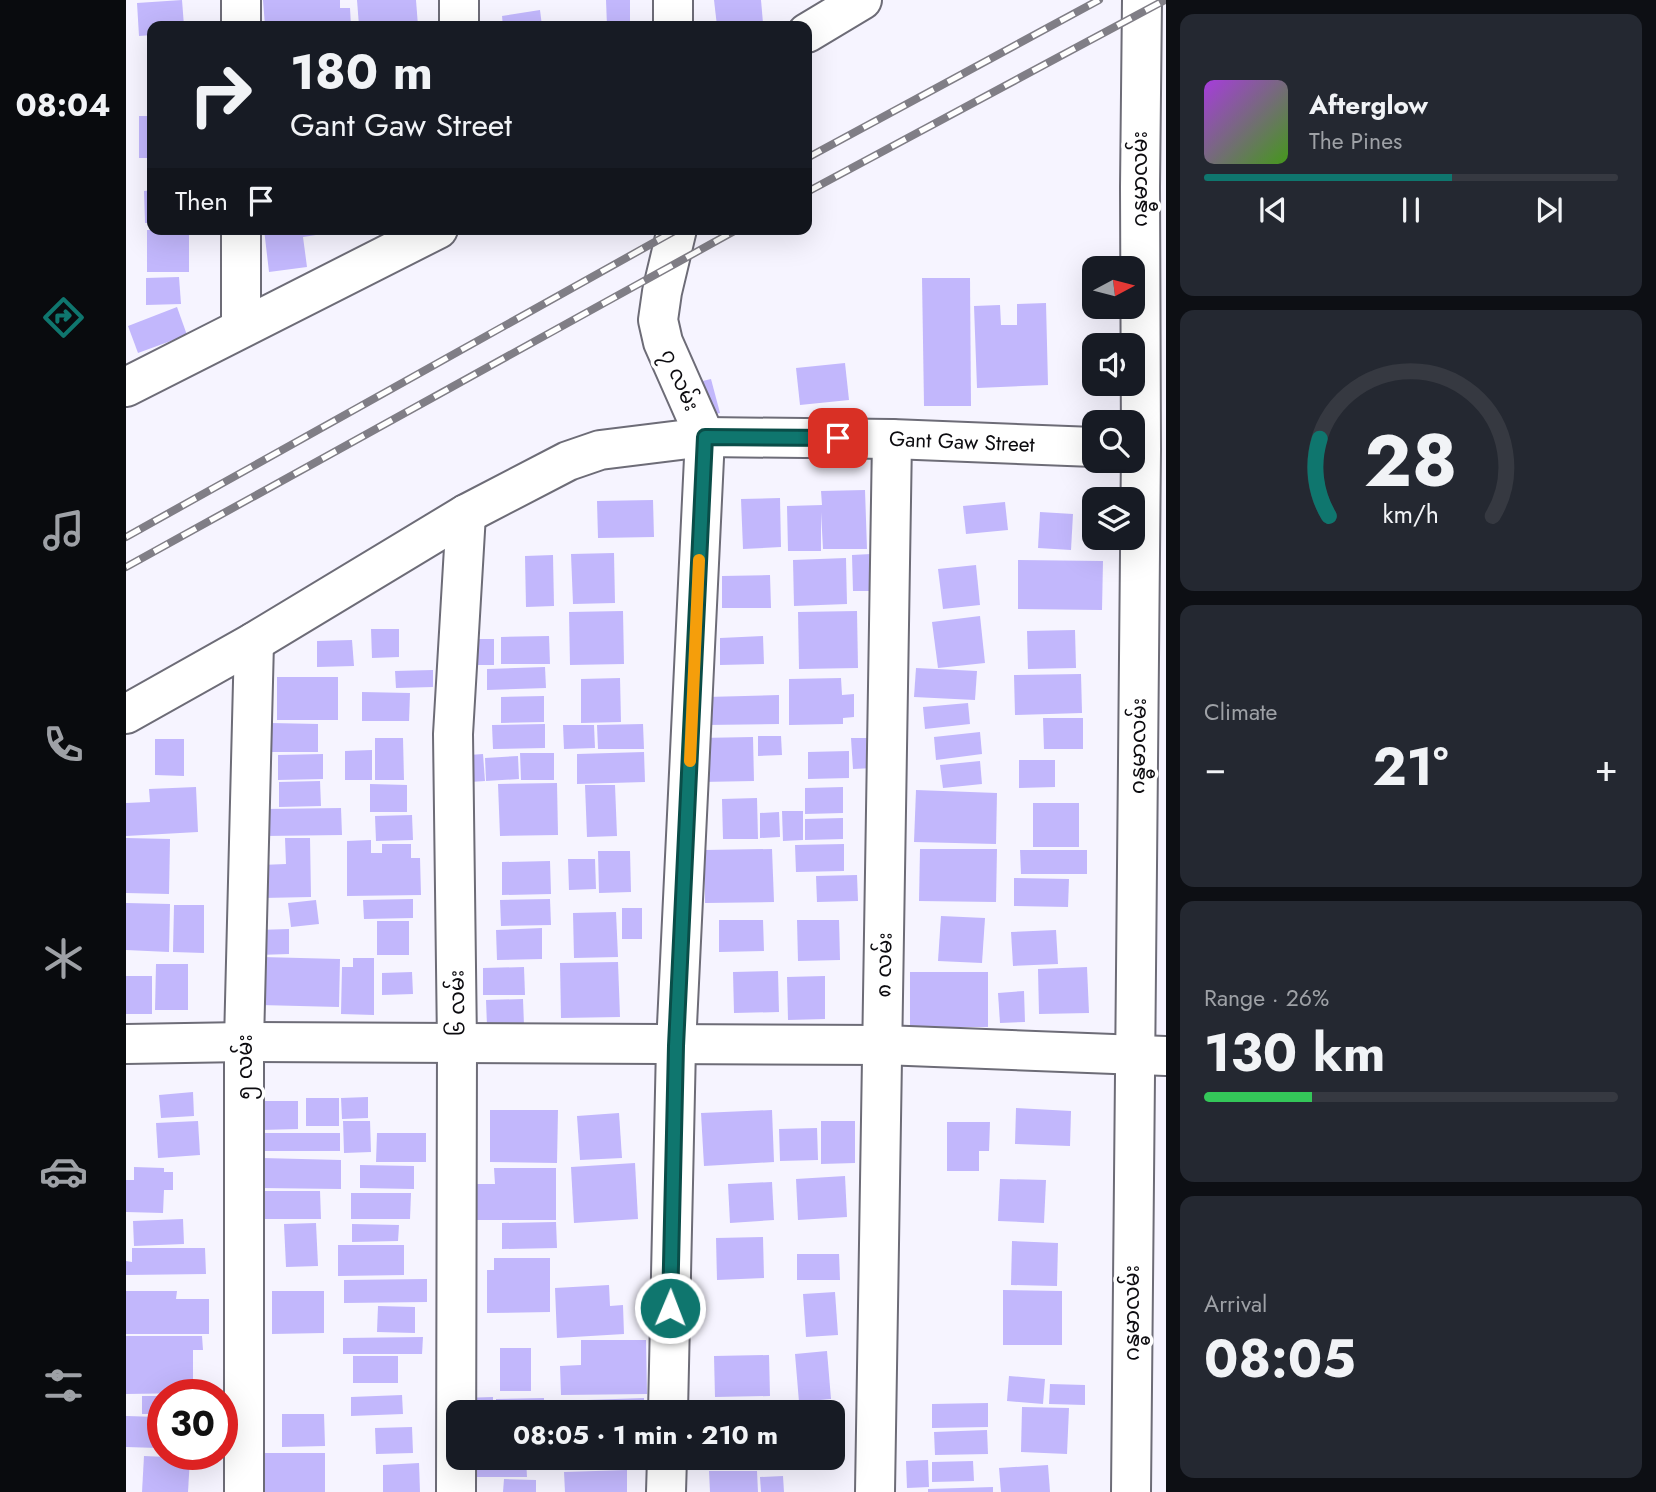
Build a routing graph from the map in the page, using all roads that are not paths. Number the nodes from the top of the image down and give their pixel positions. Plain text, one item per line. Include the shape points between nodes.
1 (240, 0) edge
2 (459, 0) edge
3 (673, 0) edge
4 (862, 0) edge
5 (1142, 0) edge
6 (240, 21) edge
7 (459, 21) edge
8 (673, 21) edge
9 (812, 30) edge
10 (241, 235) edge
11 (426, 235) edge
12 (676, 235) edge
13 (241, 328) junction
14 (126, 387) edge
15 (705, 437) junction
16 (892, 439) junction
17 (1082, 447) edge
18 (1147, 449) edge
19 (467, 514) junction
20 (254, 642) junction
21 (126, 714) edge
22 (244, 1042) junction
23 (126, 1044) edge
24 (457, 1044) junction
25 (883, 1045) junction
26 (676, 1046) junction
27 (1150, 1055) edge
28 (668, 1400) edge
29 (667, 1470) edge
30 (244, 1492) edge
31 (456, 1492) edge
32 (666, 1492) edge
33 (875, 1492) edge
34 (1131, 1492) edge

1 - 6 street
2 - 7 street
3 - 8 street
4 - 9 street
5 - 18 street, ဂန္ဓမာလမ်း via 1140,187
10 - 13 street
11 - 13 street
12 - 15 street, ၇ လမ်း via 658,320 663,342
13 - 14 street
15 - 16 street, Gant Gaw Street
15 - 19 street, Gant Gaw Street via 600,450 568,461
15 - 26 street, ၇ လမ်း
16 - 17 street, Gant Gaw Street
16 - 25 street, ၈ လမ်း
18 - 27 street, ဂန္ဓမာလမ်း
19 - 20 street, Gant Gaw Street
19 - 24 street, ၆ လမ်း via 453,734
20 - 21 street, Gant Gaw Street
20 - 22 street, ၅ လမ်း
22 - 23 street
22 - 24 street
22 - 30 street, ၅ လမ်း
24 - 26 street
24 - 31 street, ၆ လမ်း
25 - 26 street
25 - 27 street
25 - 33 street, ၈ လမ်း
26 - 28 street, ၇ လမ်း
27 - 34 street, ဂန္ဓမာလမ်း
29 - 32 street

